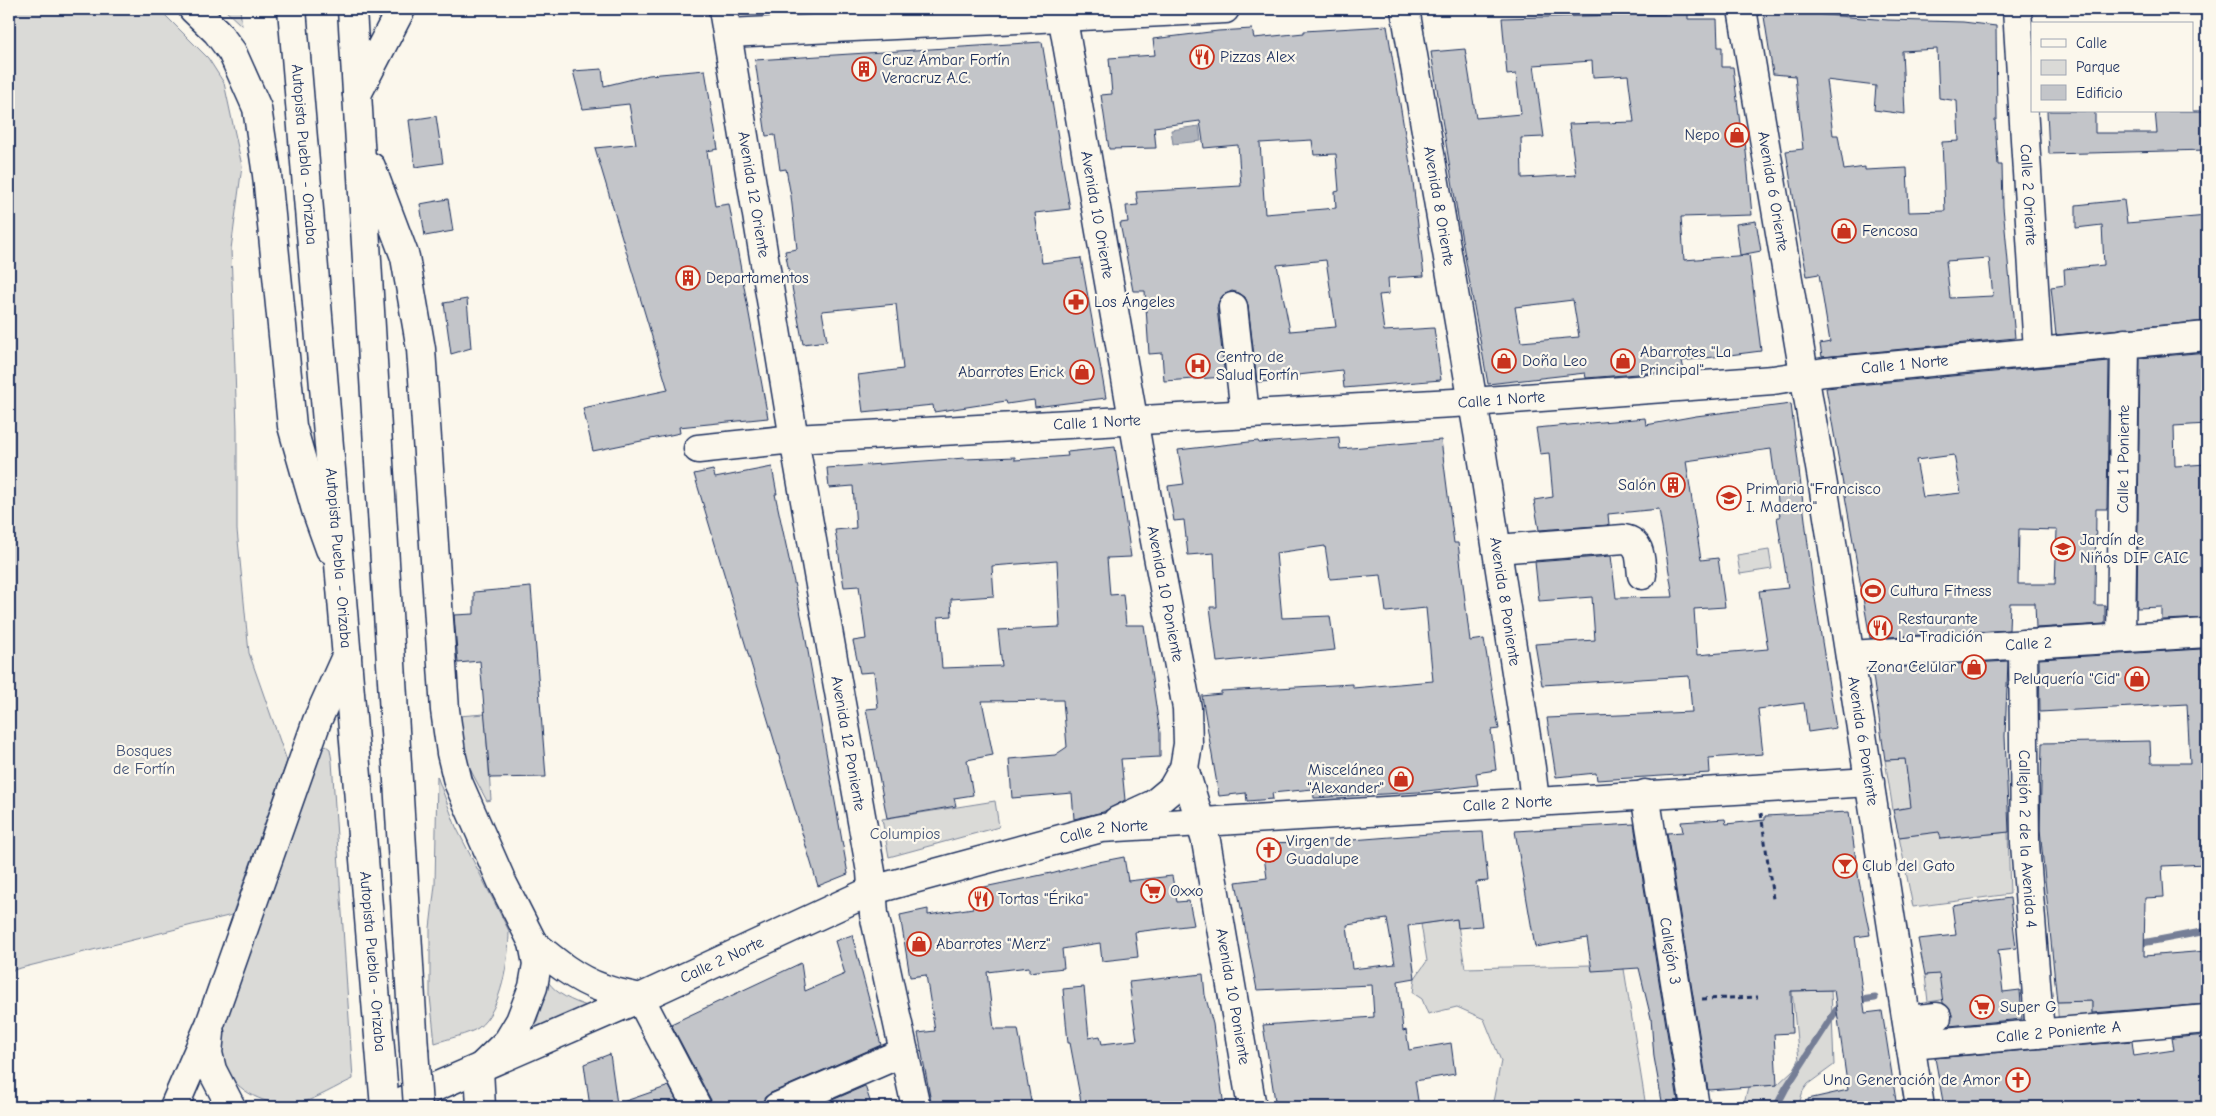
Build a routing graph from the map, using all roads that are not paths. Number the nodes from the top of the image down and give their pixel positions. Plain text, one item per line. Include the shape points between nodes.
1 (193, 9) edge
2 (292, 9) edge
3 (352, 9) edge
4 (401, 9) edge
5 (1225, 9) edge
6 (1405, 9) edge
7 (1742, 9) edge
8 (2017, 9) edge
9 (1062, 12) edge
10 (726, 21) edge
11 (357, 94) junction
12 (361, 141) junction
13 (1233, 307) dead end
14 (2207, 336) edge
15 (2125, 343) junction
16 (2038, 351) junction
17 (1804, 375) junction
18 (1472, 402) junction
19 (1245, 414) junction
20 (1132, 420) junction
21 (794, 439) junction
22 (698, 449) dead end
23 (1497, 549) junction
24 (1642, 575) dead end
25 (342, 579) junction
26 (2207, 633) edge
27 (2121, 637) junction
28 (2023, 644) junction
29 (347, 654) junction
30 (1850, 655) junction
31 (1184, 768) junction
32 (1870, 782) junction
33 (1646, 794) junction
34 (1535, 801) junction
35 (1200, 822) junction
36 (1101, 828) junction
37 (873, 890) junction
38 (533, 943) junction
39 (640, 998) junction
40 (1937, 1017) dead end
41 (2207, 1020) edge
42 (210, 1024) junction
43 (1908, 1032) junction
44 (2040, 1033) junction
45 (904, 1052) junction
46 (479, 1069) junction
47 (174, 1107) edge
48 (231, 1107) edge
49 (385, 1107) edge
50 (389, 1107) edge
51 (418, 1107) edge
52 (481, 1107) edge
53 (697, 1107) edge
54 (777, 1107) edge
55 (916, 1107) edge
56 (1252, 1107) edge
57 (1695, 1107) edge
58 (1920, 1107) edge

1 - 25 main road via 232,52 257,108 267,175 292,426 316,510
2 - 25 main road, Autopista Puebla - Orizaba
3 - 11 main road, Autopista Puebla - Orizaba
4 - 11 main road
5 - 9 main road
6 - 18 main road, Avenida 8 Oriente
7 - 17 main road, Avenida 6 Oriente
8 - 16 main road, Calle 2 Oriente
9 - 10 main road
9 - 20 main road, Avenida 10 Oriente
10 - 21 main road, Avenida 12 Oriente
11 - 12 main road, Autopista Puebla - Orizaba
12 - 38 main road via 405,257 422,348 445,710 451,753 458,782 476,824
12 - 51 main road, Autopista Puebla - Orizaba, bridge
13 - 19 main road
14 - 15 main road, Calle 1 Norte
15 - 16 main road, Calle 1 Norte
15 - 27 main road, Calle 1 Poniente
16 - 17 main road, Calle 1 Norte
17 - 18 main road, Calle 1 Norte
17 - 30 main road, Avenida 6 Poniente
18 - 19 main road, Calle 1 Norte
18 - 23 main road, Avenida 8 Poniente
19 - 20 main road, Calle 1 Norte
20 - 21 main road, Calle 1 Norte
20 - 31 main road, Avenida 10 Poniente via 1187,708 1188,744
21 - 22 main road, Calle 1 Norte
21 - 37 main road, Avenida 12 Poniente
23 - 24 main road via 1632,540 1638,545
23 - 34 main road, Avenida 8 Poniente
25 - 29 main road, Autopista Puebla - Orizaba
26 - 27 main road, Calle 2
27 - 28 main road, Calle 2
28 - 30 main road, Calle 2
28 - 44 main road, Callejón 2 de la Avenida 4 via 2025,844
29 - 42 main road via 317,721
29 - 49 main road, Autopista Puebla - Orizaba
30 - 32 main road, Avenida 6 Poniente
31 - 35 main road, Avenida 10 Poniente
31 - 36 main road, Avenida 10 Poniente via 1172,789 1154,804
32 - 33 main road, Calle 2 Norte
32 - 43 main road, Avenida 6 Poniente
33 - 34 main road, Calle 2 Norte
33 - 57 main road, Callejón 3
34 - 35 main road, Calle 2 Norte
35 - 36 main road, Calle 2 Norte
35 - 56 main road, Avenida 10 Poniente
36 - 37 main road, Calle 2 Norte
37 - 39 main road, Calle 2 Norte
37 - 45 main road, Avenida 12 Poniente via 874,914
38 - 39 main road via 572,974 601,988
38 - 46 main road via 537,964 533,987 520,1021 508,1040
39 - 46 main road, Calle 2 Norte
39 - 53 main road
40 - 43 main road
41 - 44 main road, Calle 2 Poniente A
42 - 47 main road
42 - 48 main road via 208,1054 212,1070
43 - 44 main road, Calle 2 Poniente A
43 - 58 main road, Avenida 6 Poniente
45 - 54 main road
45 - 55 main road, Avenida 12 Poniente
46 - 50 main road, Calle 2 Norte
46 - 52 main road

